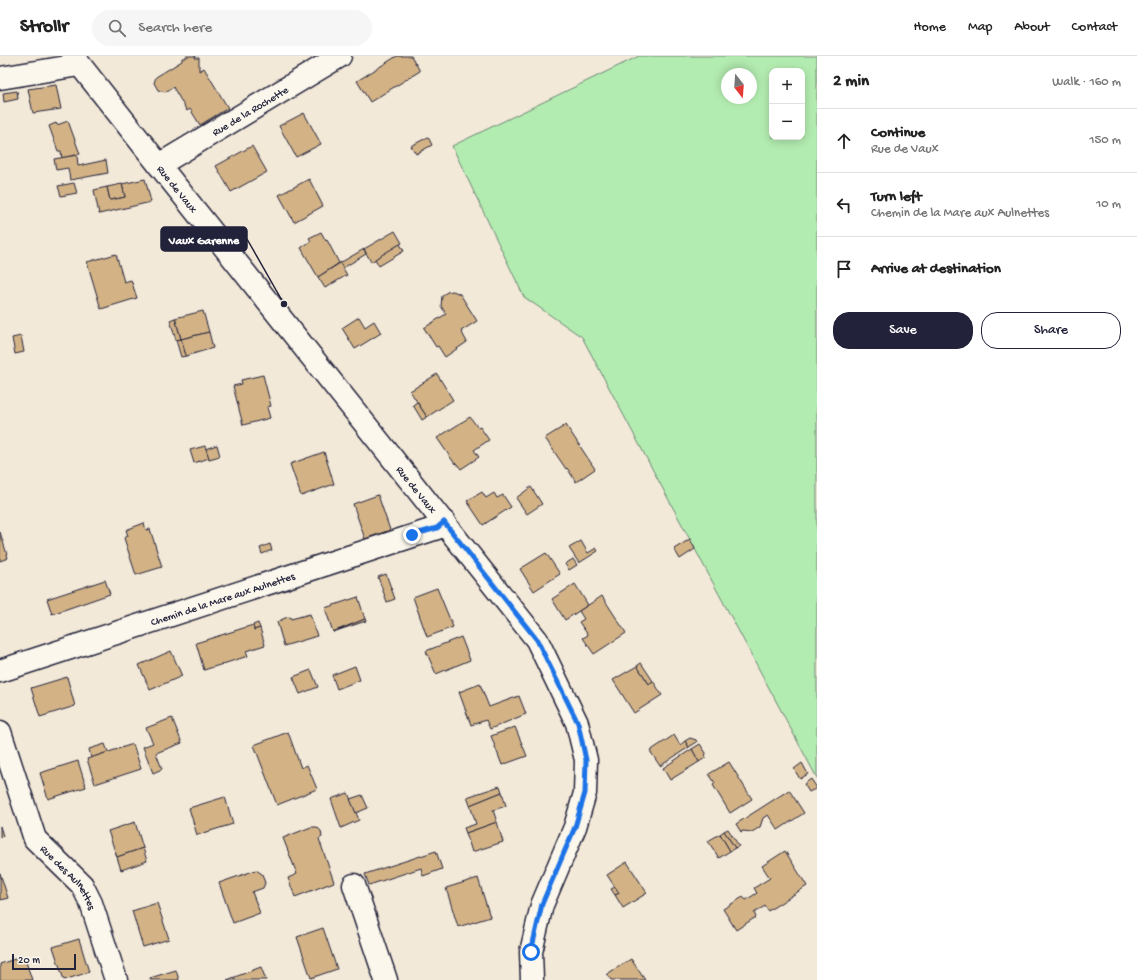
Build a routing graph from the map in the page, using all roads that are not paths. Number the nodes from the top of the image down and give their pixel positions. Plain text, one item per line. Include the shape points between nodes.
1 (340, 56) edge
2 (76, 60) edge
3 (0, 78) edge
4 (159, 165) junction
5 (444, 522) junction
6 (0, 671) edge
7 (0, 732) edge
8 (354, 885) dead end
9 (116, 980) edge
10 (386, 980) edge
11 (532, 980) edge

1 - 4 street, Rue de la Rochette
2 - 3 street
2 - 4 street, Rue de Vaux
4 - 5 street, Rue de Vaux
5 - 6 street, Chemin de la Mare aux Aulnettes via 437,528
5 - 11 street, Rue de Vaux via 537,640 578,723 586,760 585,793 575,827 542,904 531,952
7 - 9 street, Rue des Aulnettes via 35,839 82,885 91,903
8 - 10 street

